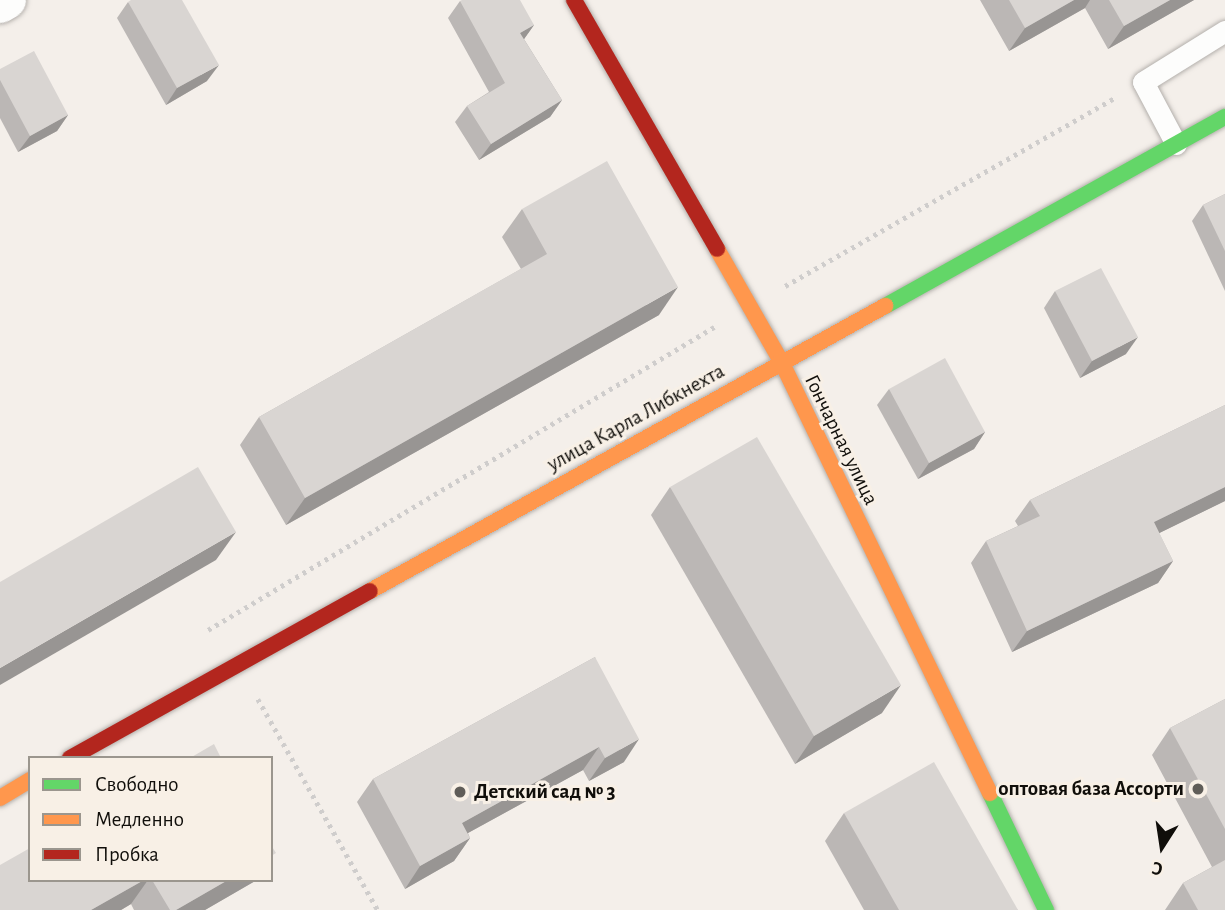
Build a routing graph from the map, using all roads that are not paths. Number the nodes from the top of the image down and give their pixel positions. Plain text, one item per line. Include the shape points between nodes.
1 (8, 0) edge
2 (574, 0) edge
3 (0, 4) edge
4 (1225, 31) edge
5 (1225, 117) edge
6 (1176, 144) junction
7 (780, 361) junction
8 (74, 756) edge
9 (28, 781) edge
10 (0, 798) edge
11 (1046, 910) edge

1 - 3 street
2 - 7 main road, Гончарная улица
4 - 6 lane via 1143,82
5 - 6 main road, улица Карла Либкнехта
6 - 7 main road, улица Карла Либкнехта
7 - 8 main road, улица Карла Либкнехта
7 - 11 main road, Гончарная улица
9 - 10 main road

